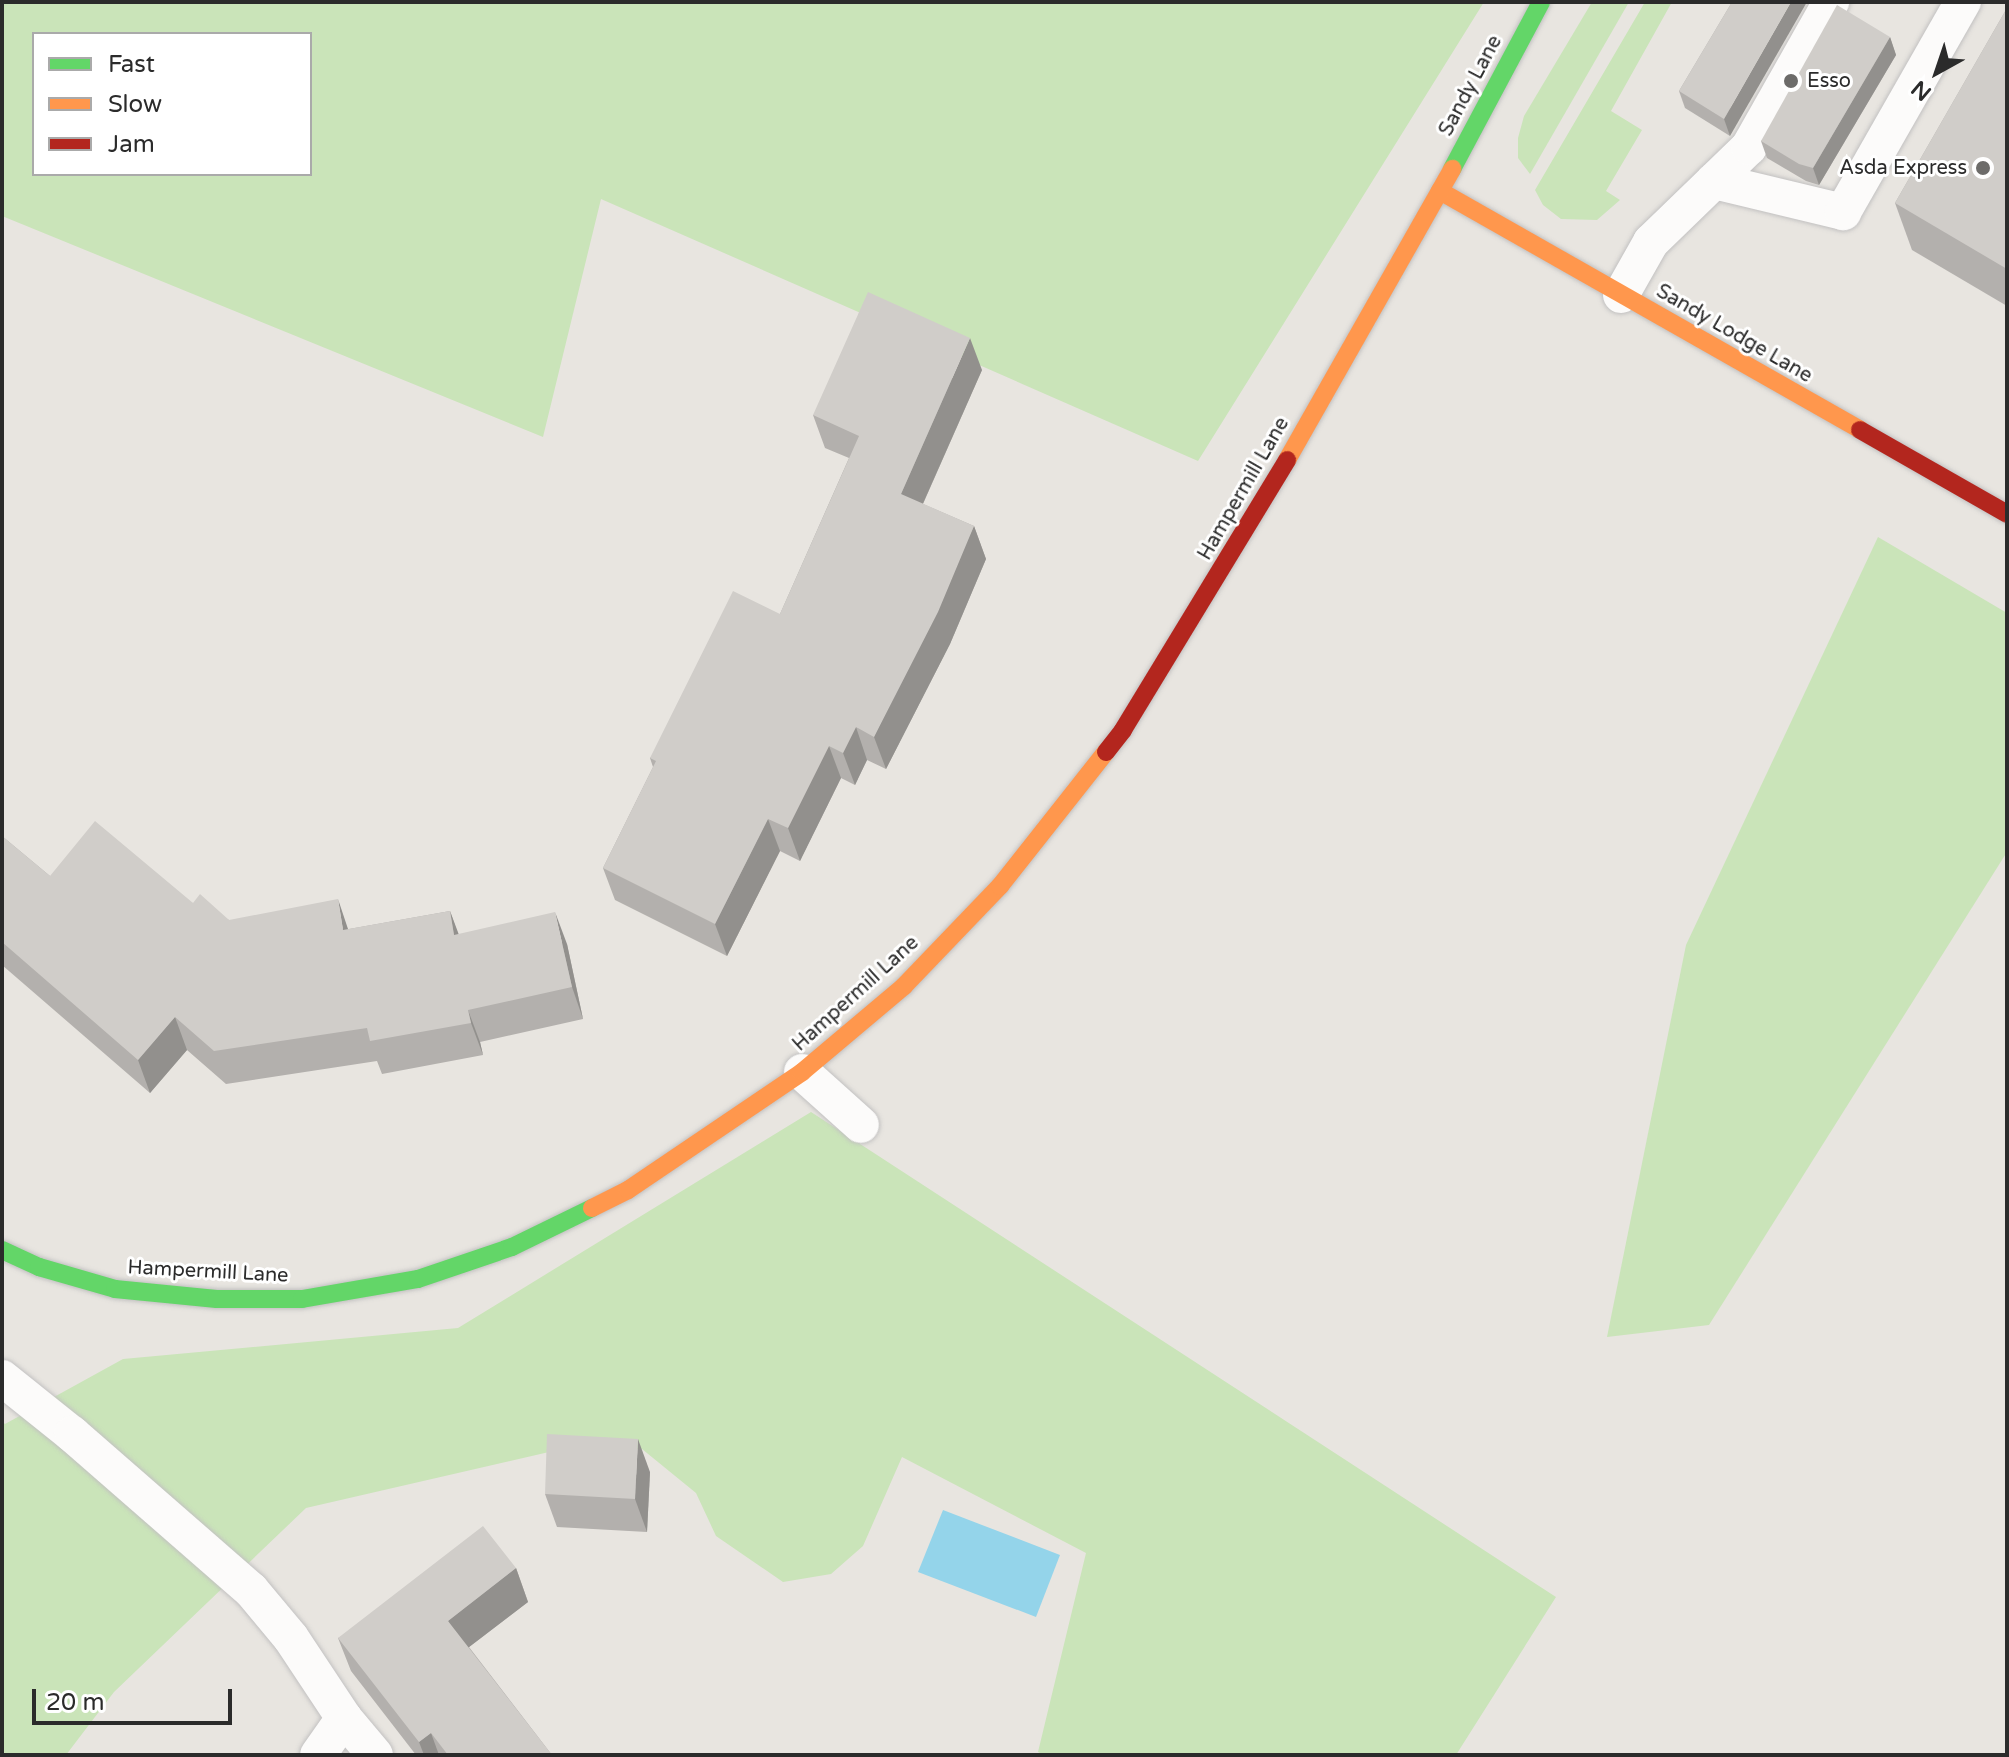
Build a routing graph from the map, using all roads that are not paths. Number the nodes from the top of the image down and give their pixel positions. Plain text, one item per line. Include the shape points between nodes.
1 (1541, 2) edge
2 (1831, 2) edge
3 (1963, 2) edge
4 (1714, 181) junction
5 (1440, 191) junction
6 (1621, 295) junction
7 (2007, 514) edge
8 (802, 1072) junction
9 (861, 1125) dead end
10 (2, 1250) edge
11 (2, 1378) edge
12 (344, 1718) junction
13 (318, 1755) edge
14 (375, 1755) edge

1 - 5 main road, Sandy Lane
2 - 4 lane via 1749,147
3 - 4 lane via 1843,212
4 - 6 lane via 1651,242
5 - 6 main road, Sandy Lodge Lane
5 - 8 main road, Hampermill Lane via 1250,526 1123,730 1000,886 904,986
6 - 7 main road, Sandy Lodge Lane
8 - 9 lane
8 - 10 main road, Hampermill Lane via 628,1190 512,1247 418,1279 302,1299 217,1299 115,1289
11 - 12 lane via 251,1590 291,1638
12 - 13 lane
12 - 14 lane

